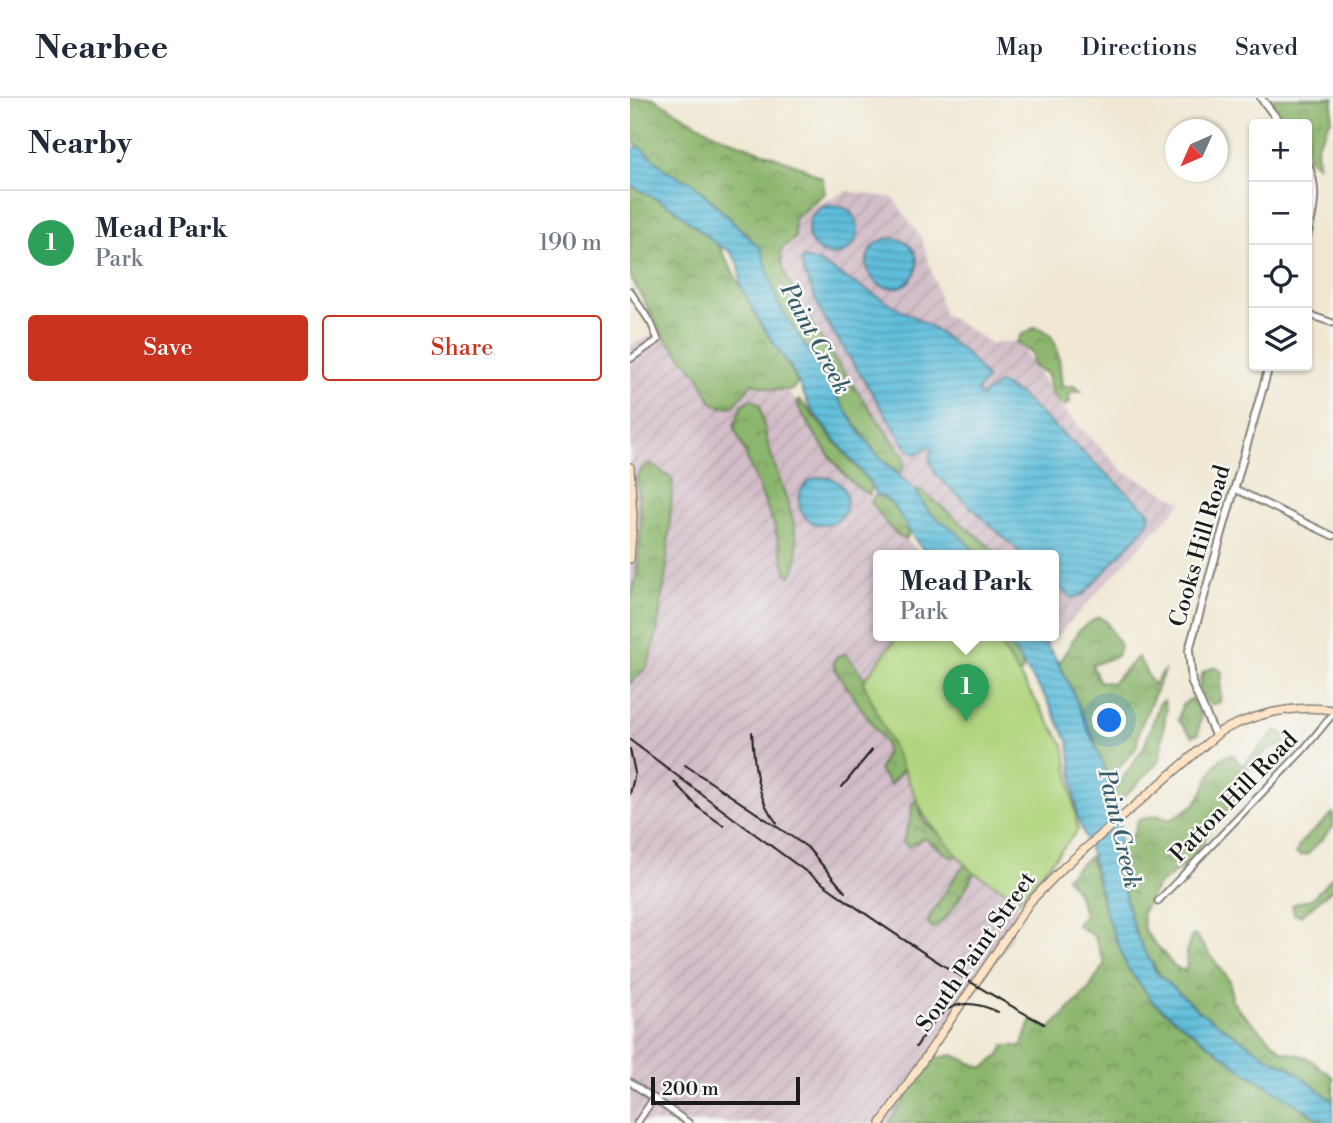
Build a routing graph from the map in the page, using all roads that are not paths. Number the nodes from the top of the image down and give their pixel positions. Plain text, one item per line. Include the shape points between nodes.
1 (1261, 98) edge
2 (1277, 119) edge
3 (1312, 179) edge
4 (1312, 207) edge
5 (630, 291) edge
6 (1312, 316) edge
7 (1333, 323) edge
8 (630, 359) edge
9 (1268, 371) edge
10 (630, 467) edge
11 (1235, 489) junction
12 (1333, 536) edge
13 (630, 559) edge
14 (1333, 712) edge
15 (1214, 735) junction
16 (1158, 901) dead end
17 (630, 1082) edge
18 (654, 1098) junction
19 (637, 1123) edge
20 (690, 1123) edge
21 (881, 1123) edge

1 - 2 street
3 - 4 street
5 - 8 street via 658,340
6 - 7 street
9 - 11 street, Cooks Hill Road
10 - 13 main road
11 - 12 street
11 - 15 street, Cooks Hill Road via 1189,650 1192,683
14 - 15 main road, South Paint Street via 1281,709
14 - 16 street, Patton Hill Road via 1304,749
15 - 21 main road, South Paint Street via 1024,908
17 - 18 street
18 - 19 street
18 - 20 street

